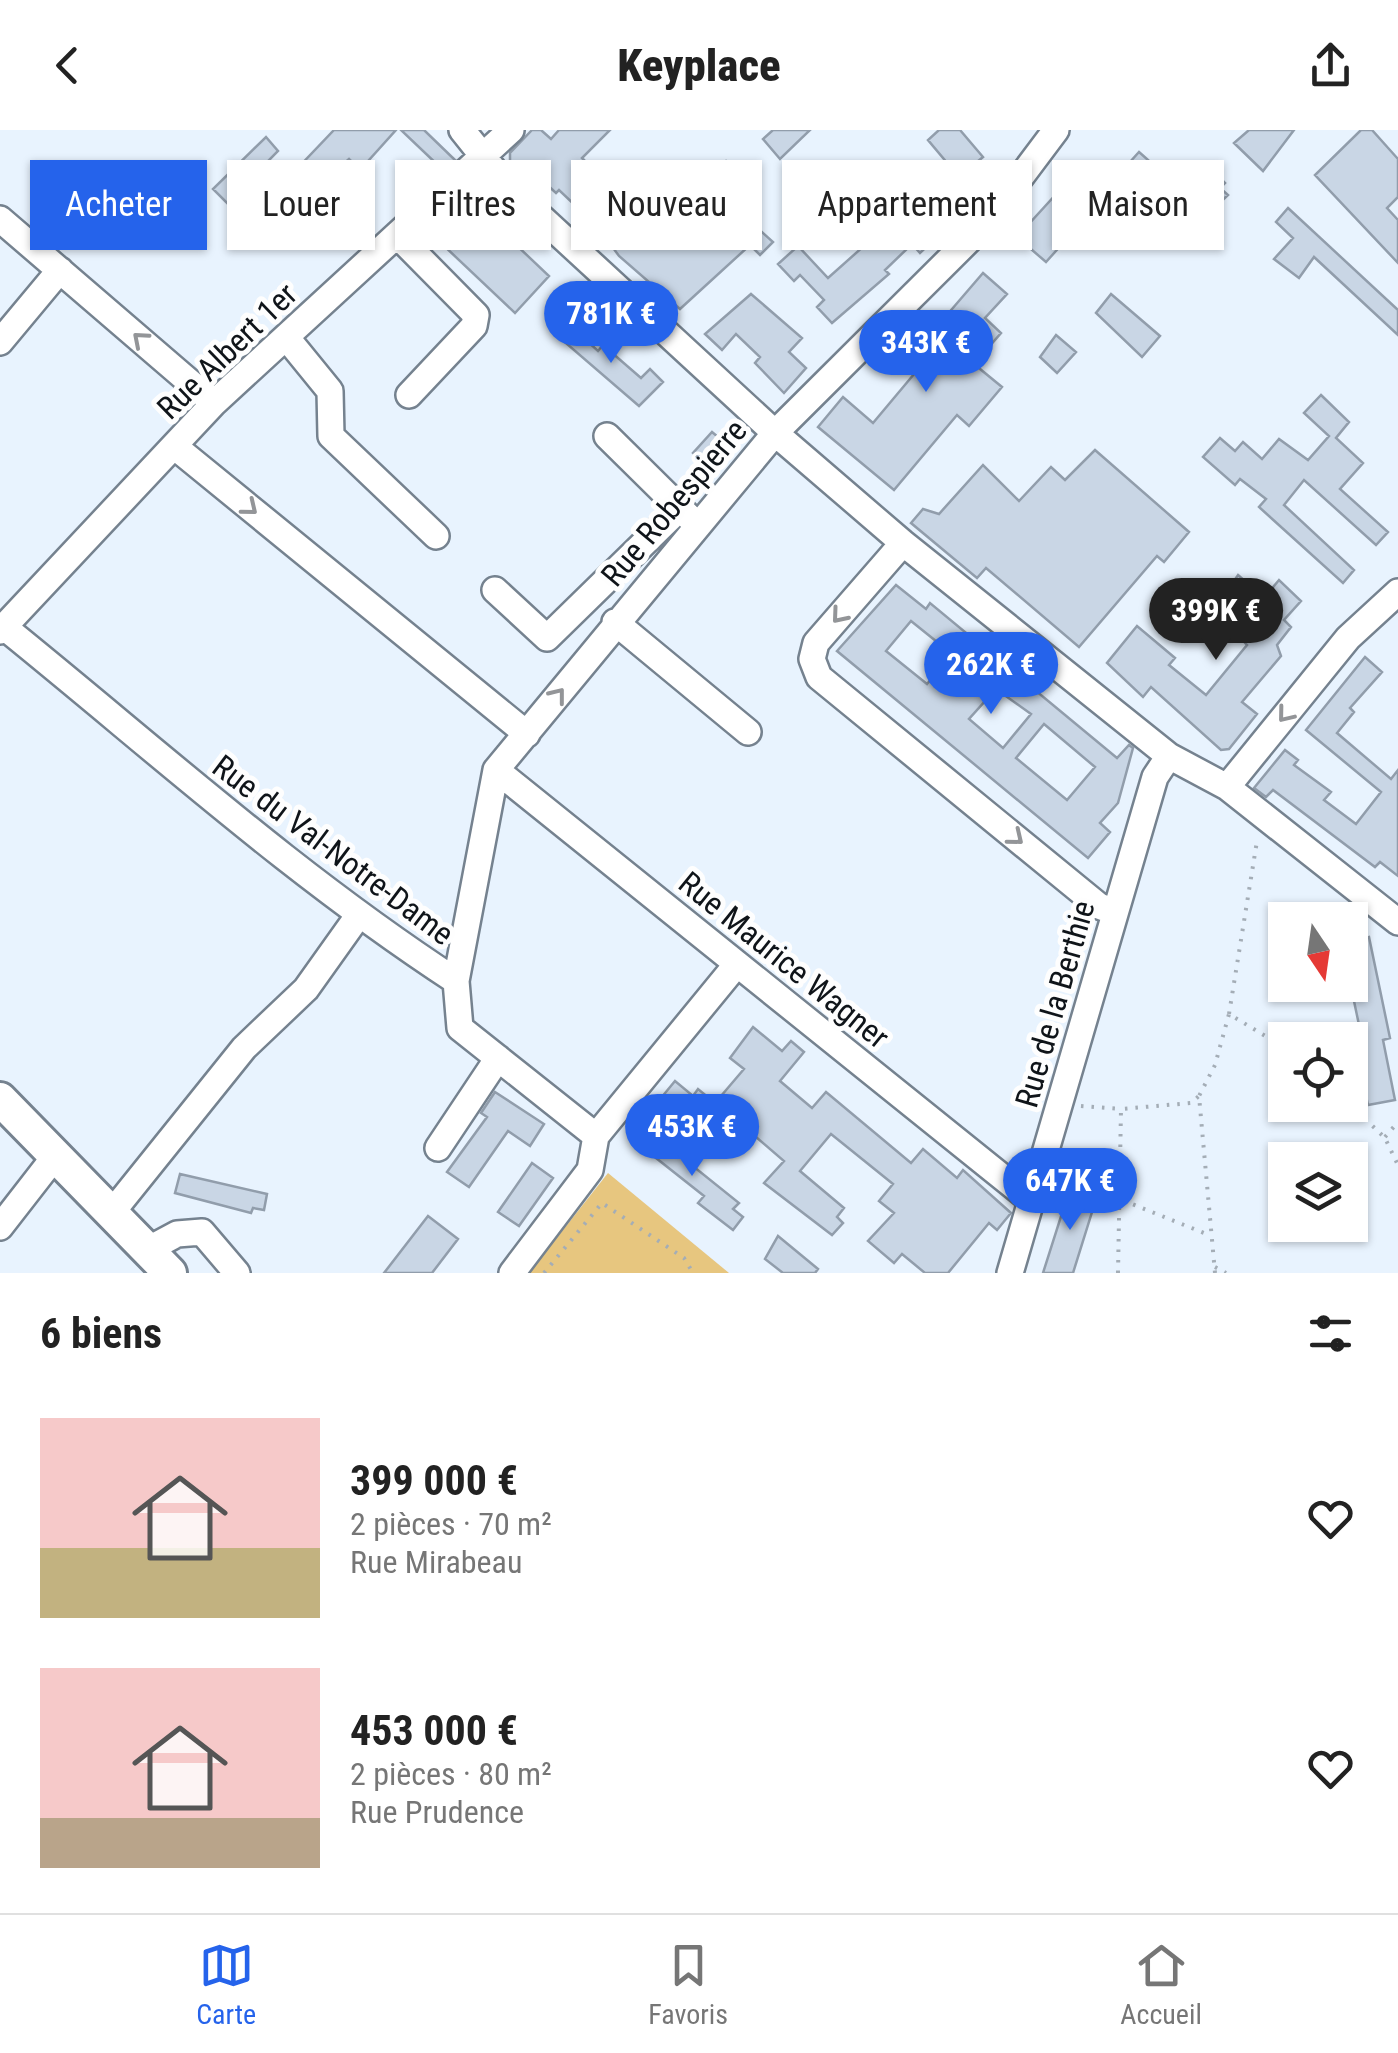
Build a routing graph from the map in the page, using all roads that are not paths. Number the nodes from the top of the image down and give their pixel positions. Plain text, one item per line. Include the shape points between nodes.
1 (462, 130) edge
2 (511, 130) edge
3 (1056, 130) edge
4 (485, 155) junction
5 (480, 160) edge
6 (0, 219) edge
7 (395, 238) edge
8 (411, 250) edge
9 (60, 270) junction
10 (286, 337) junction
11 (0, 342) edge
12 (409, 395) dead end
13 (214, 404) junction
14 (776, 432) junction
15 (607, 436) dead end
16 (174, 446) junction
17 (689, 517) junction
18 (436, 536) dead end
19 (902, 542) junction
20 (495, 590) dead end
21 (1398, 592) edge
22 (615, 622) junction
23 (2, 629) edge
24 (748, 732) dead end
25 (527, 734) junction
26 (1169, 756) junction
27 (496, 770) junction
28 (1227, 788) junction
29 (1114, 912) junction
30 (358, 916) junction
31 (1398, 922) edge
32 (737, 964) junction
33 (456, 980) junction
34 (498, 1058) junction
35 (0, 1098) edge
36 (596, 1136) junction
37 (438, 1148) dead end
38 (56, 1155) junction
39 (1032, 1201) junction
40 (113, 1212) junction
41 (0, 1227) edge
42 (159, 1261) edge
43 (237, 1273) edge
44 (512, 1273) edge
45 (1010, 1273) edge

1 - 4 street
2 - 4 street, Rue Albert 1er
3 - 14 street, Rue Robespierre via 987,222
4 - 5 street, Rue Albert 1er
4 - 14 street via 506,185
6 - 9 street
7 - 10 street, Rue Albert 1er
8 - 12 street via 476,314 474,326
9 - 11 street
13 -> 9 street
10 - 13 street, Rue Albert 1er
10 - 18 street via 330,391 331,436
13 - 16 street, Rue Albert 1er
14 - 17 street, Rue Robespierre
14 - 19 street
15 - 17 street
16 - 23 street, Rue Albert 1er
16 -> 25 street
17 - 20 street via 547,638
17 - 22 street, Rue Robespierre
19 - 26 street
19 -> 29 street via 816,643 812,659 819,676
21 -> 28 street via 1348,638
22 - 24 street
25 -> 22 street, Rue Robespierre
23 - 30 street, Rue du Val-Notre-Dame
25 - 27 street, Rue Robespierre
26 - 28 street
26 - 29 street, Rue de la Berthie via 1155,777
27 - 32 street, Rue Maurice Wagner
27 - 33 street, Rue Robespierre
28 - 31 street
29 - 39 street, Rue de la Berthie
30 - 33 street, Rue du Val-Notre-Dame
30 - 40 street via 306,988 244,1048
32 - 36 street
32 - 39 street, Rue Maurice Wagner
33 - 34 street, Rue du Val-Notre-Dame via 460,1028
34 - 36 street, Rue du Val-Notre-Dame
34 - 37 street
35 - 38 main road
36 - 44 street via 590,1170
38 - 40 main road
38 - 41 street
39 - 45 street, Rue de la Berthie
40 - 42 main road
42 - 43 street via 177,1234 202,1232

